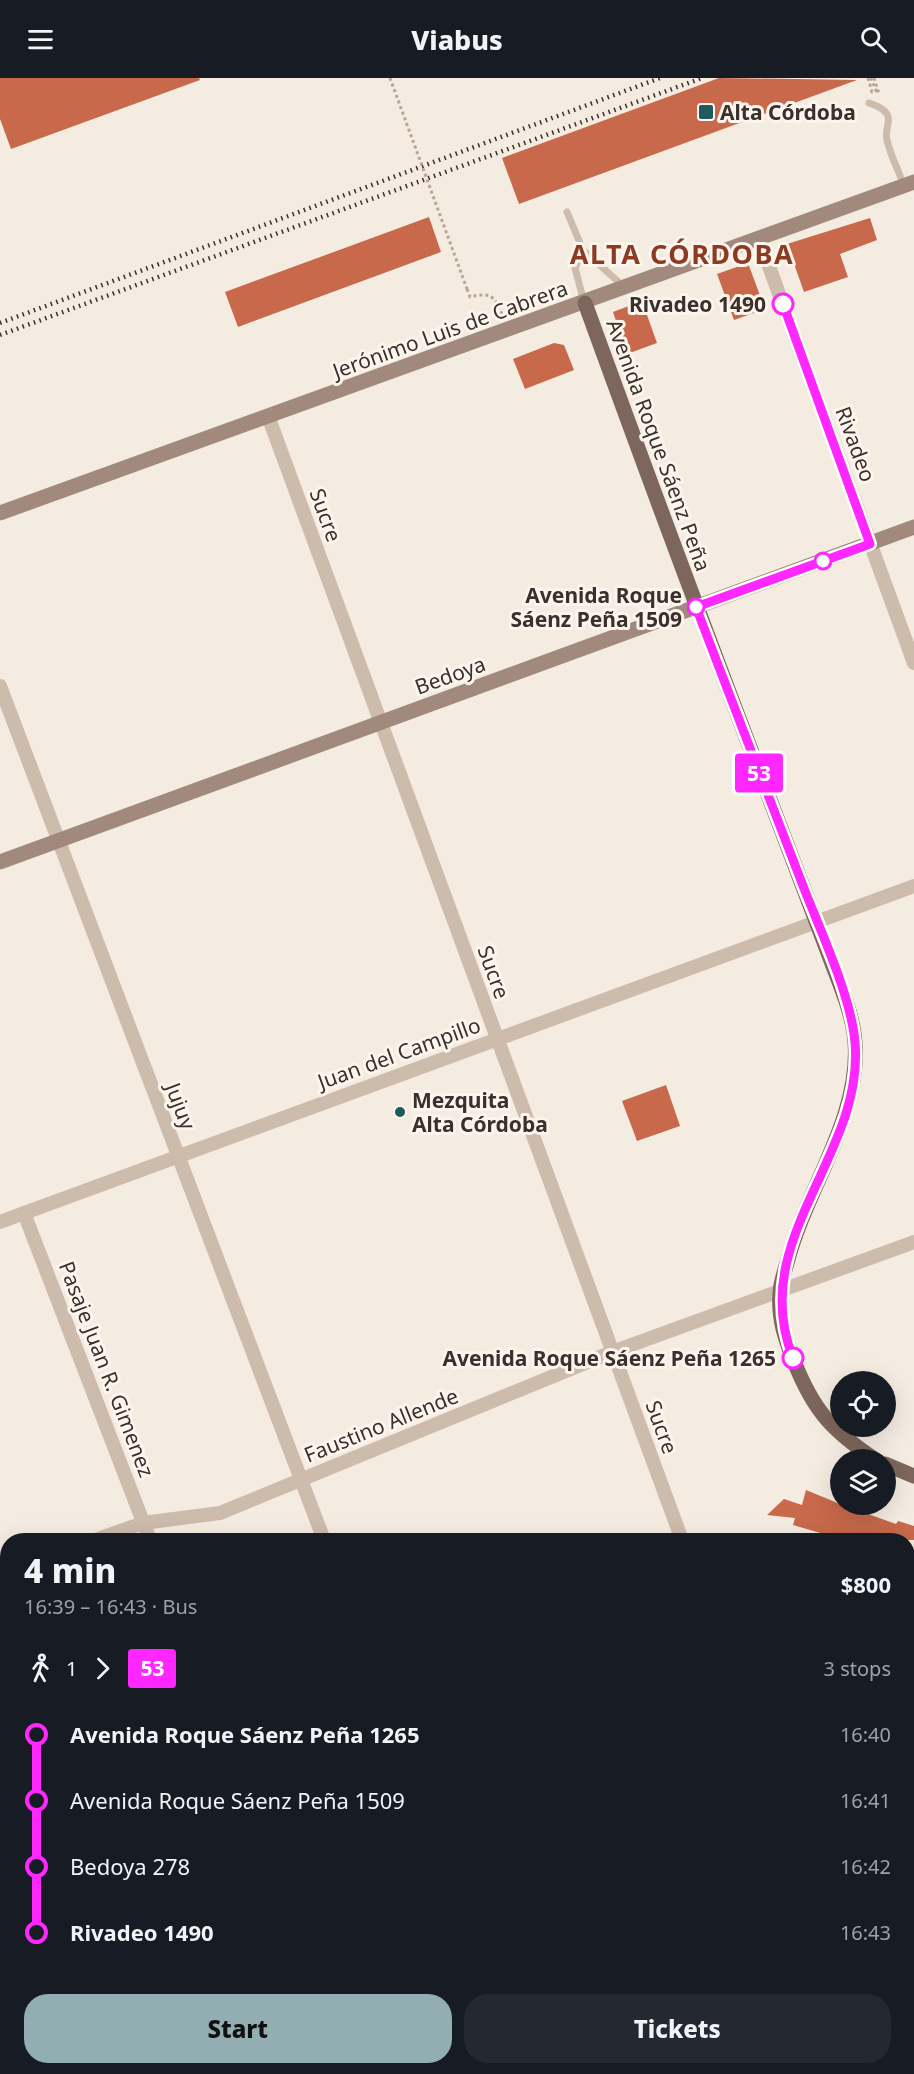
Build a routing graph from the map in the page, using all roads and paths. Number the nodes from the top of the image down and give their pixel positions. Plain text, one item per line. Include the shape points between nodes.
1 (390, 78) edge
2 (869, 103) dead end
3 (909, 184) edge
4 (567, 212) dead end
5 (759, 239) junction
6 (583, 250) junction
7 (625, 287) junction
8 (585, 303) junction
9 (508, 330) junction
10 (268, 417) junction
11 (0, 513) edge
12 (914, 527) edge
13 (870, 544) junction
14 (696, 607) junction
15 (914, 663) edge
16 (0, 686) edge
17 (379, 723) junction
18 (58, 840) junction
19 (0, 862) edge
20 (914, 886) edge
21 (817, 921) junction
22 (496, 1039) junction
23 (178, 1156) junction
24 (24, 1213) junction
25 (0, 1222) edge
26 (914, 1242) edge
27 (780, 1291) junction
28 (612, 1352) junction
29 (860, 1449) edge
30 (896, 1469) edge
31 (914, 1476) edge
32 (302, 1480) junction
33 (144, 1523) junction
34 (115, 1533) edge
35 (148, 1533) edge
36 (321, 1533) edge
37 (679, 1533) edge

1 - 9 path, bridge via 470,297 491,295
2 - 3 lane via 886,112 889,120 885,137
3 - 5 main road, Jerónimo Luis de Cabrera
4 - 6 lane
5 - 7 main road, Jerónimo Luis de Cabrera
5 - 13 street, Rivadeo
6 - 7 lane
6 - 8 lane via 575,268
7 - 8 main road, Jerónimo Luis de Cabrera
8 - 9 main road, Jerónimo Luis de Cabrera
8 - 14 main road, Avenida Roque Sáenz Peña
9 - 10 main road, Jerónimo Luis de Cabrera
10 - 11 main road, Jerónimo Luis de Cabrera
10 - 17 street, Sucre
12 - 13 main road, Bedoya
13 - 14 main road, Bedoya
13 - 15 street, Rivadeo
14 - 17 main road, Bedoya
14 - 21 main road, Avenida Roque Sáenz Peña
16 - 18 street, Jujuy
17 - 18 main road, Bedoya
17 - 22 street, Sucre
18 - 19 main road, Bedoya
18 - 23 street, Jujuy
20 - 21 street, Juan del Campillo
21 - 22 street, Juan del Campillo
21 - 27 main road, Avenida Roque Sáenz Peña via 851,1022 854,1073 834,1146 796,1229
22 - 23 street, Juan del Campillo
22 - 28 street, Sucre
23 - 24 street, Juan del Campillo
23 - 32 street, Jujuy
24 - 25 street, Juan del Campillo
24 - 33 street, Pasaje Juan R. Gimenez
26 - 27 street, Faustino Allende
27 - 28 street, Faustino Allende
27 - 29 main road, Avenida Roque Sáenz Peña via 780,1317 800,1378 816,1408 843,1438
28 - 32 street, Faustino Allende
28 - 37 street, Sucre
30 - 31 main road
32 - 33 street, Faustino Allende via 220,1513
32 - 36 street, Jujuy
33 - 34 street, Faustino Allende
33 - 35 street, Pasaje Juan R. Gimenez

